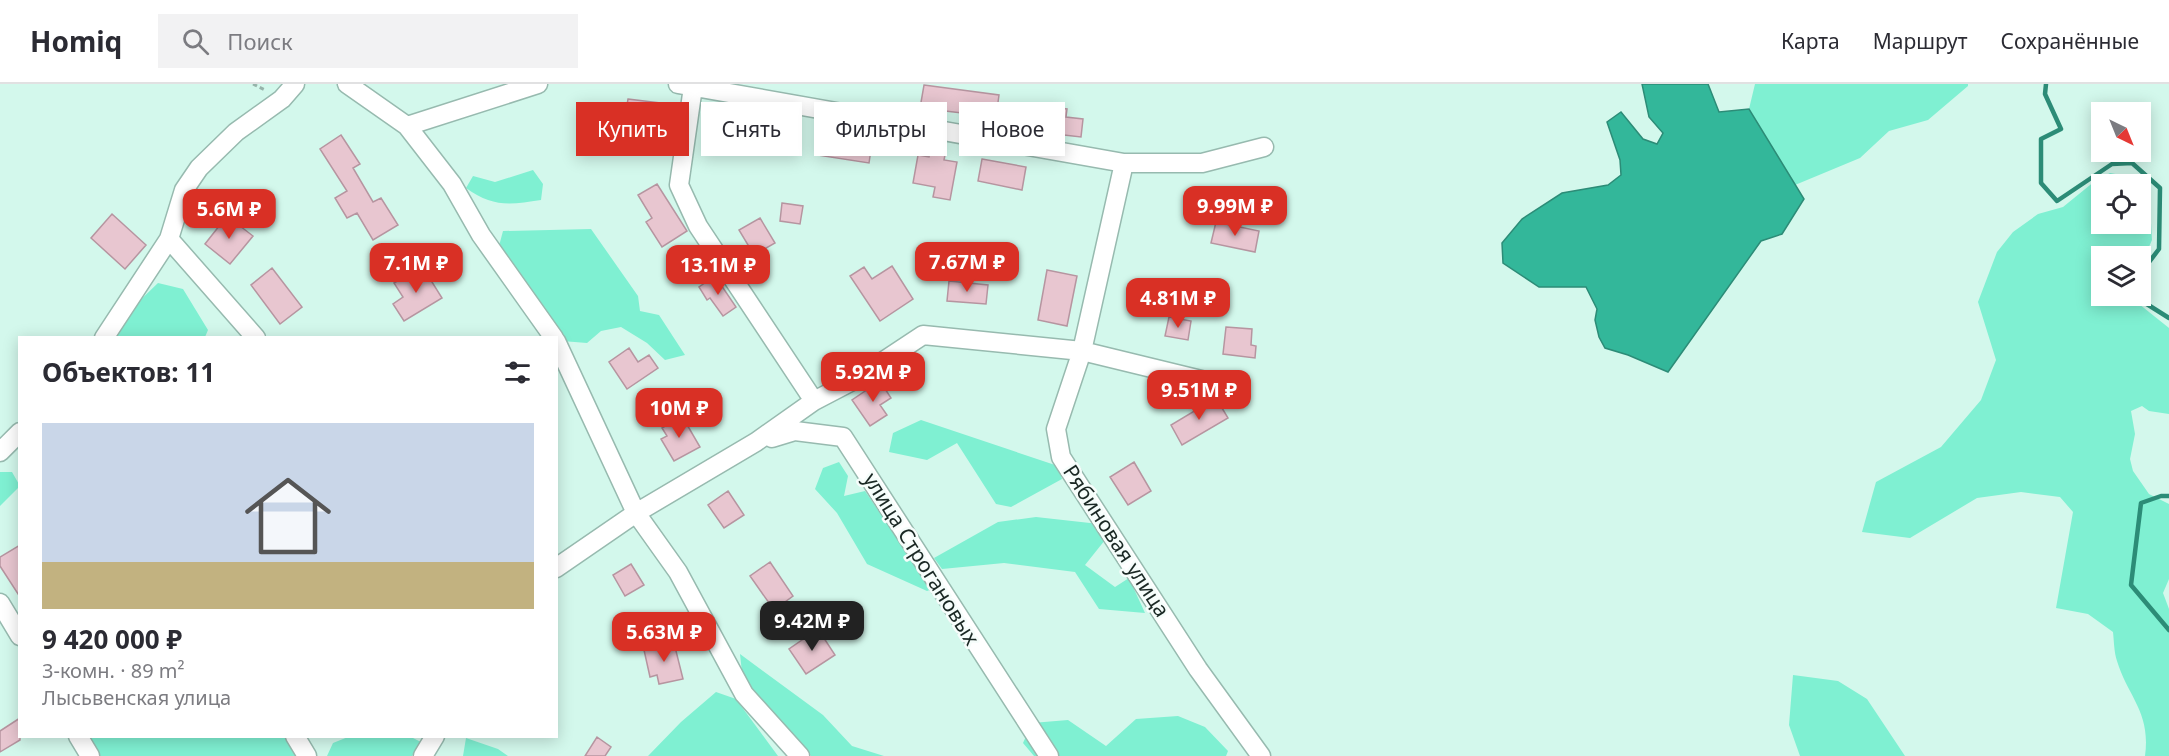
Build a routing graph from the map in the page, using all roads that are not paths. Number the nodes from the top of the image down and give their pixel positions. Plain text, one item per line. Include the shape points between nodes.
1 (295, 84) edge
2 (346, 84) edge
3 (537, 84) edge
4 (686, 85) edge
5 (407, 126) junction
6 (1264, 147) dead end
7 (1124, 163) junction
8 (169, 239) junction
9 (105, 336) edge
10 (254, 336) edge
11 (553, 336) edge
12 (558, 345) edge
13 (1082, 351) junction
14 (1234, 388) dead end
15 (814, 401) junction
16 (18, 434) edge
17 (756, 442) junction
18 (0, 452) edge
19 (636, 513) junction
20 (558, 567) edge
21 (0, 603) edge
22 (18, 633) edge
23 (79, 738) edge
24 (296, 738) edge
25 (434, 738) edge
26 (90, 756) edge
27 (307, 756) edge
28 (423, 756) edge
29 (800, 756) edge
30 (1048, 756) edge
31 (1261, 756) edge

1 - 8 street via 199,168 184,190
2 - 5 street
3 - 5 street
4 - 7 street
4 - 15 street via 679,185 698,226
5 - 11 street via 452,184 481,235
6 - 7 street via 1202,163
7 - 13 street, Рябиновая улица
8 - 9 street
8 - 10 street
12 - 19 street
13 - 14 street
13 - 15 street via 923,336
13 - 31 street, Рябиновая улица via 1056,429 1061,457 1198,669
15 - 17 street
16 - 18 street
17 - 19 street
17 - 30 street, улица Строгановых via 795,431 843,437
19 - 20 street
19 - 29 street via 678,572 744,694
21 - 22 street
23 - 26 street
24 - 27 street
25 - 28 street

